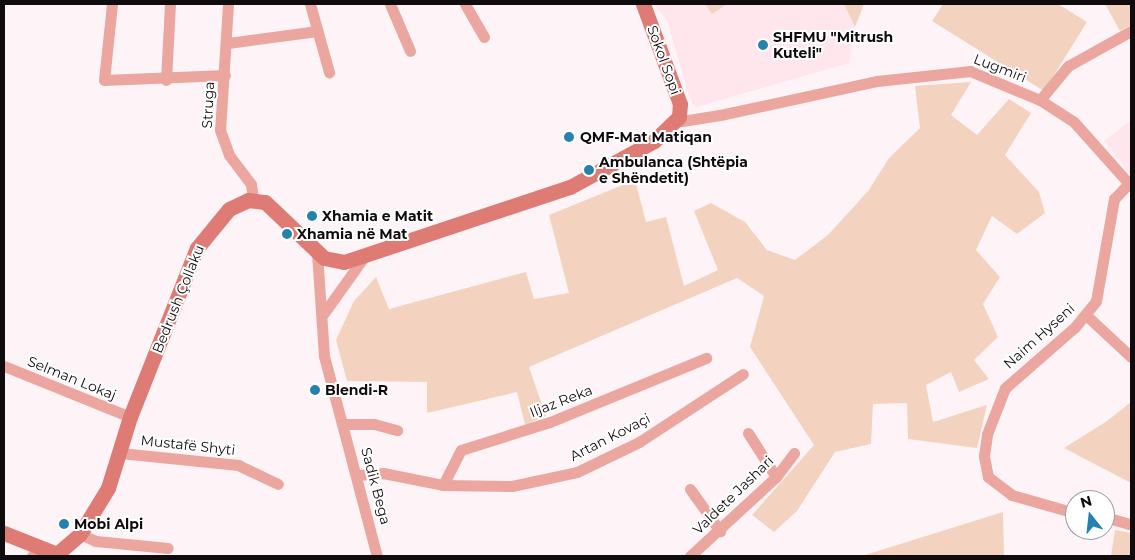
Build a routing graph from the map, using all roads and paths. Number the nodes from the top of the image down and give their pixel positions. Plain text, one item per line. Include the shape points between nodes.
1 (112, 4) edge
2 (170, 4) edge
3 (228, 4) edge
4 (310, 4) edge
5 (390, 4) edge
6 (465, 4) edge
7 (643, 4) edge
8 (1131, 30) edge
9 (317, 31) junction
10 (484, 37) dead end
11 (228, 43) junction
12 (410, 51) dead end
13 (329, 72) dead end
14 (225, 75) junction
15 (166, 80) junction
16 (1040, 100) junction
17 (679, 117) junction
18 (1129, 185) edge
19 (253, 199) junction
20 (317, 253) junction
21 (364, 257) junction
22 (324, 314) junction
23 (1086, 314) junction
24 (1131, 357) edge
25 (706, 358) dead end
26 (4, 366) edge
27 (743, 374) dead end
28 (130, 417) junction
29 (343, 424) junction
30 (397, 430) dead end
31 (748, 432) dead end
32 (120, 453) junction
33 (794, 453) dead end
34 (358, 475) junction
35 (776, 477) junction
36 (278, 484) dead end
37 (443, 485) junction
38 (690, 489) dead end
39 (1065, 510) edge
40 (1115, 520) edge
41 (1129, 524) dead end
42 (720, 531) junction
43 (4, 533) edge
44 (80, 534) junction
45 (168, 548) dead end
46 (56, 555) edge
47 (32, 556) edge
48 (377, 556) edge
49 (690, 556) edge

1 - 15 street via 104,80 143,76
2 - 15 street
3 - 11 street, Struga
4 - 9 street
5 - 12 street
6 - 10 street
7 - 17 street, Sokol Sopi via 678,98
8 - 16 street via 1068,66
9 - 11 street
9 - 13 street
11 - 14 street, Struga
14 - 15 street
14 - 19 street, Struga via 222,139 251,184
16 - 17 street, Lugmiri via 982,74 949,69 720,115 682,121
16 - 18 street, Lugmiri via 1074,122
17 - 21 street via 640,152 597,176
18 - 23 street, Naim Hyseni via 1114,199 1098,292
19 - 20 street via 271,207
19 - 28 street, Bedrush Çollaku via 220,216 200,242
20 - 21 street via 333,262
20 - 22 street, Sadik Bega
21 - 22 street
22 - 29 street, Sadik Bega via 324,356
23 - 24 street
23 - 39 street, Naim Hyseni via 1005,388 994,409 984,456 988,477 1012,495
25 - 37 street, Iljaz Reka via 550,422 461,450
26 - 28 street, Selman Lokaj
27 - 37 street, Artan Kovaçi via 639,442 577,472 512,486
28 - 32 street, Bedrush Çollaku
29 - 30 street via 374,424
29 - 34 street, Sadik Bega
31 - 35 street
32 - 36 street, Mustafë Shyti via 238,465
32 - 44 street, Bedrush Çollaku via 104,497
33 - 35 street, Valdete Jashari
34 - 37 street, Artan Kovaçi via 383,473
34 - 48 street, Sadik Bega
35 - 42 street, Valdete Jashari
38 - 42 street
40 - 41 street
42 - 49 street, Valdete Jashari
43 - 46 street
44 - 45 street via 96,541
44 - 46 street, Bedrush Çollaku
46 - 47 street

